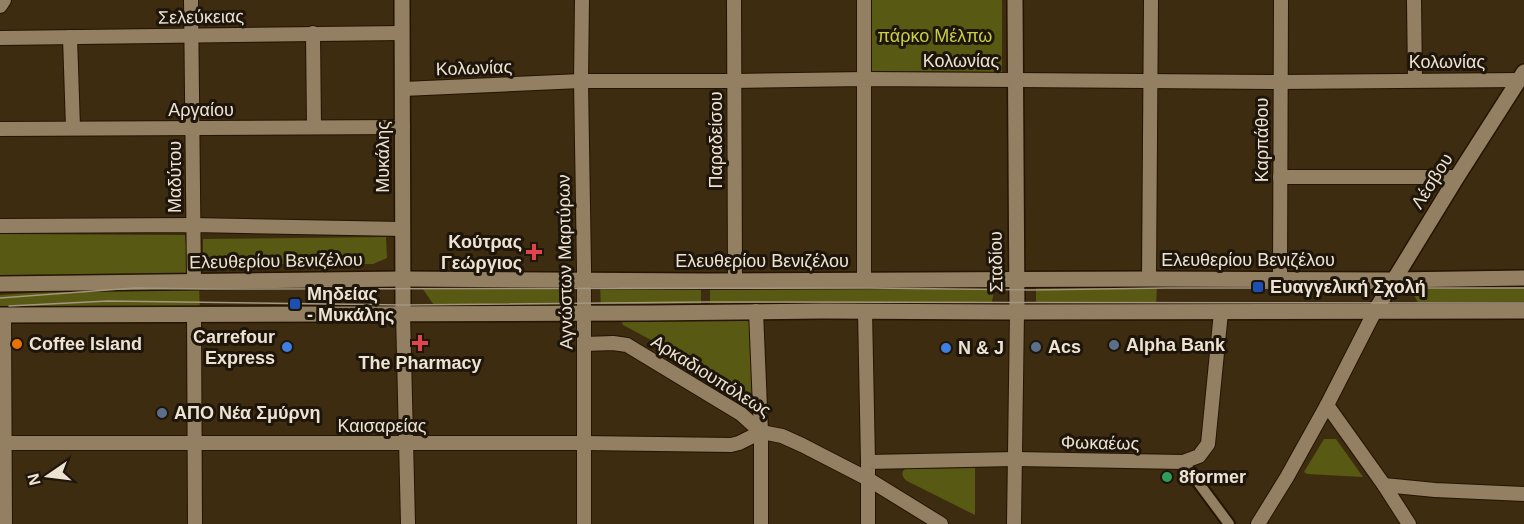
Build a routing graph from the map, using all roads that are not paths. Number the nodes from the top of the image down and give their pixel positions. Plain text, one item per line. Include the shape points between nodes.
1 (191, 0) edge
2 (402, 0) edge
3 (582, 0) edge
4 (734, 0) edge
5 (864, 0) edge
6 (1015, 0) edge
7 (1150, 0) edge
8 (1281, 0) edge
9 (1414, 0) edge
10 (313, 33) junction
11 (402, 33) junction
12 (192, 35) junction
13 (70, 37) junction
14 (0, 38) edge
15 (1522, 76) edge
16 (865, 79) junction
17 (1015, 80) junction
18 (1415, 80) junction
19 (581, 81) junction
20 (734, 81) junction
21 (1150, 81) junction
22 (1281, 82) junction
23 (403, 89) junction
24 (314, 127) junction
25 (403, 127) junction
26 (73, 128) junction
27 (0, 129) edge
28 (192, 129) junction
29 (1280, 177) junction
30 (1457, 177) junction
31 (193, 225) junction
32 (0, 226) edge
33 (403, 229) junction
34 (1524, 278) edge
35 (403, 279) junction
36 (1149, 279) junction
37 (584, 280) junction
38 (735, 280) junction
39 (864, 280) junction
40 (1016, 280) junction
41 (1280, 280) junction
42 (1393, 280) junction
43 (194, 282) junction
44 (0, 284) edge
45 (756, 311) junction
46 (865, 311) junction
47 (1375, 311) junction
48 (1524, 311) edge
49 (1017, 312) junction
50 (1221, 312) junction
51 (403, 313) junction
52 (584, 313) junction
53 (194, 314) junction
54 (2, 315) edge
55 (584, 344) junction
56 (1327, 405) junction
57 (761, 432) junction
58 (584, 442) junction
59 (2, 443) edge
60 (195, 444) junction
61 (407, 444) junction
62 (1015, 459) junction
63 (868, 462) junction
64 (1183, 462) junction
65 (868, 479) junction
66 (1384, 485) junction
67 (1524, 494) edge
68 (5, 524) edge
69 (195, 524) edge
70 (408, 524) edge
71 (584, 524) edge
72 (761, 524) edge
73 (868, 524) edge
74 (941, 524) edge
75 (1014, 524) edge
76 (1229, 524) edge
77 (1258, 524) edge
78 (1409, 524) edge

1 - 12 street, Μαδύτου
2 - 11 main road, Μυκάλης
3 - 19 street, Αγνώστων Μαρτύρων
4 - 20 street, Παραδείσου
5 - 16 street
6 - 17 main road, Σταδίου
7 - 21 street
8 - 22 street, Καρπάθου
9 - 18 street
10 - 11 street, Σελεύκειας
10 - 12 street, Σελεύκειας
10 - 24 street
11 - 23 main road, Μυκάλης
12 - 13 street, Σελεύκειας
12 - 28 street, Μαδύτου
13 - 14 street, Σελεύκειας
13 - 26 street
15 - 18 street, Κολωνίας
15 - 30 main road, Λέσβου
16 - 17 street, Κολωνίας
16 - 20 street, Κολωνίας
16 - 39 street
17 - 21 street, Κολωνίας
17 - 40 main road, Σταδίου
18 - 22 street, Κολωνίας
19 - 20 street, Κολωνίας
19 - 23 street, Κολωνίας
19 - 37 street, Αγνώστων Μαρτύρων
20 - 38 street, Παραδείσου
21 - 22 street, Κολωνίας
21 - 36 street
22 - 29 street, Καρπάθου
23 - 25 main road, Μυκάλης
24 - 25 street, Αργαίου
24 - 28 street, Αργαίου
25 - 33 main road, Μυκάλης
26 - 27 street, Αργαίου
26 - 28 street, Αργαίου
28 - 31 street, Μαδύτου
29 - 30 street
29 - 41 street, Καρπάθου
30 - 42 main road, Λέσβου
31 - 32 street, Ελευθερίου Βενιζέλου
31 - 33 street, Ελευθερίου Βενιζέλου
31 - 43 street, Μαδύτου
33 - 35 main road, Μυκάλης
34 - 42 main road, Ελευθερίου Βενιζέλου
35 - 37 main road, Ελευθερίου Βενιζέλου
35 - 43 main road, Ελευθερίου Βενιζέλου
35 - 51 main road, Μυκάλης
36 - 40 main road, Ελευθερίου Βενιζέλου
36 - 41 main road, Ελευθερίου Βενιζέλου
37 - 38 main road, Ελευθερίου Βενιζέλου
37 - 52 street, Αγνώστων Μαρτύρων
38 - 39 main road, Ελευθερίου Βενιζέλου
39 - 40 main road, Ελευθερίου Βενιζέλου
40 - 49 main road, Σταδίου
41 - 42 main road, Ελευθερίου Βενιζέλου
42 - 47 main road, Λέσβου
43 - 44 main road, Ελευθερίου Βενιζέλου
45 - 46 main road
45 - 52 main road
45 - 57 street
46 - 49 main road
46 - 63 street
47 - 48 main road
47 - 50 main road
47 - 56 street
49 - 50 main road
49 - 62 street, Σταδίου
50 - 64 street via 1208,444 1199,456
51 - 52 main road
51 - 53 main road
51 - 61 street
52 - 55 street, Αγνώστων Μαρτύρων
53 - 54 main road
53 - 60 street
54 - 59 street
55 - 57 street, Αρκαδιουπόλεως via 627,345 741,414
55 - 58 street, Αγνώστων Μαρτύρων
56 - 66 street
56 - 77 street
57 - 58 street, Καισαρείας via 731,445
57 - 65 street, Αρκαδιουπόλεως via 782,436
57 - 72 street
58 - 61 street, Καισαρείας
58 - 71 street, Αγνώστων Μαρτύρων
59 - 60 street, Καισαρείας
59 - 68 street
60 - 61 street, Καισαρείας
60 - 69 street
61 - 70 street
62 - 63 street, Φωκαέως
62 - 64 street, Φωκαέως
62 - 75 street, Σταδίου
63 - 65 street
64 - 76 street
65 - 73 street
65 - 74 street, Αρκαδιουπόλεως
66 - 67 street
66 - 78 street

